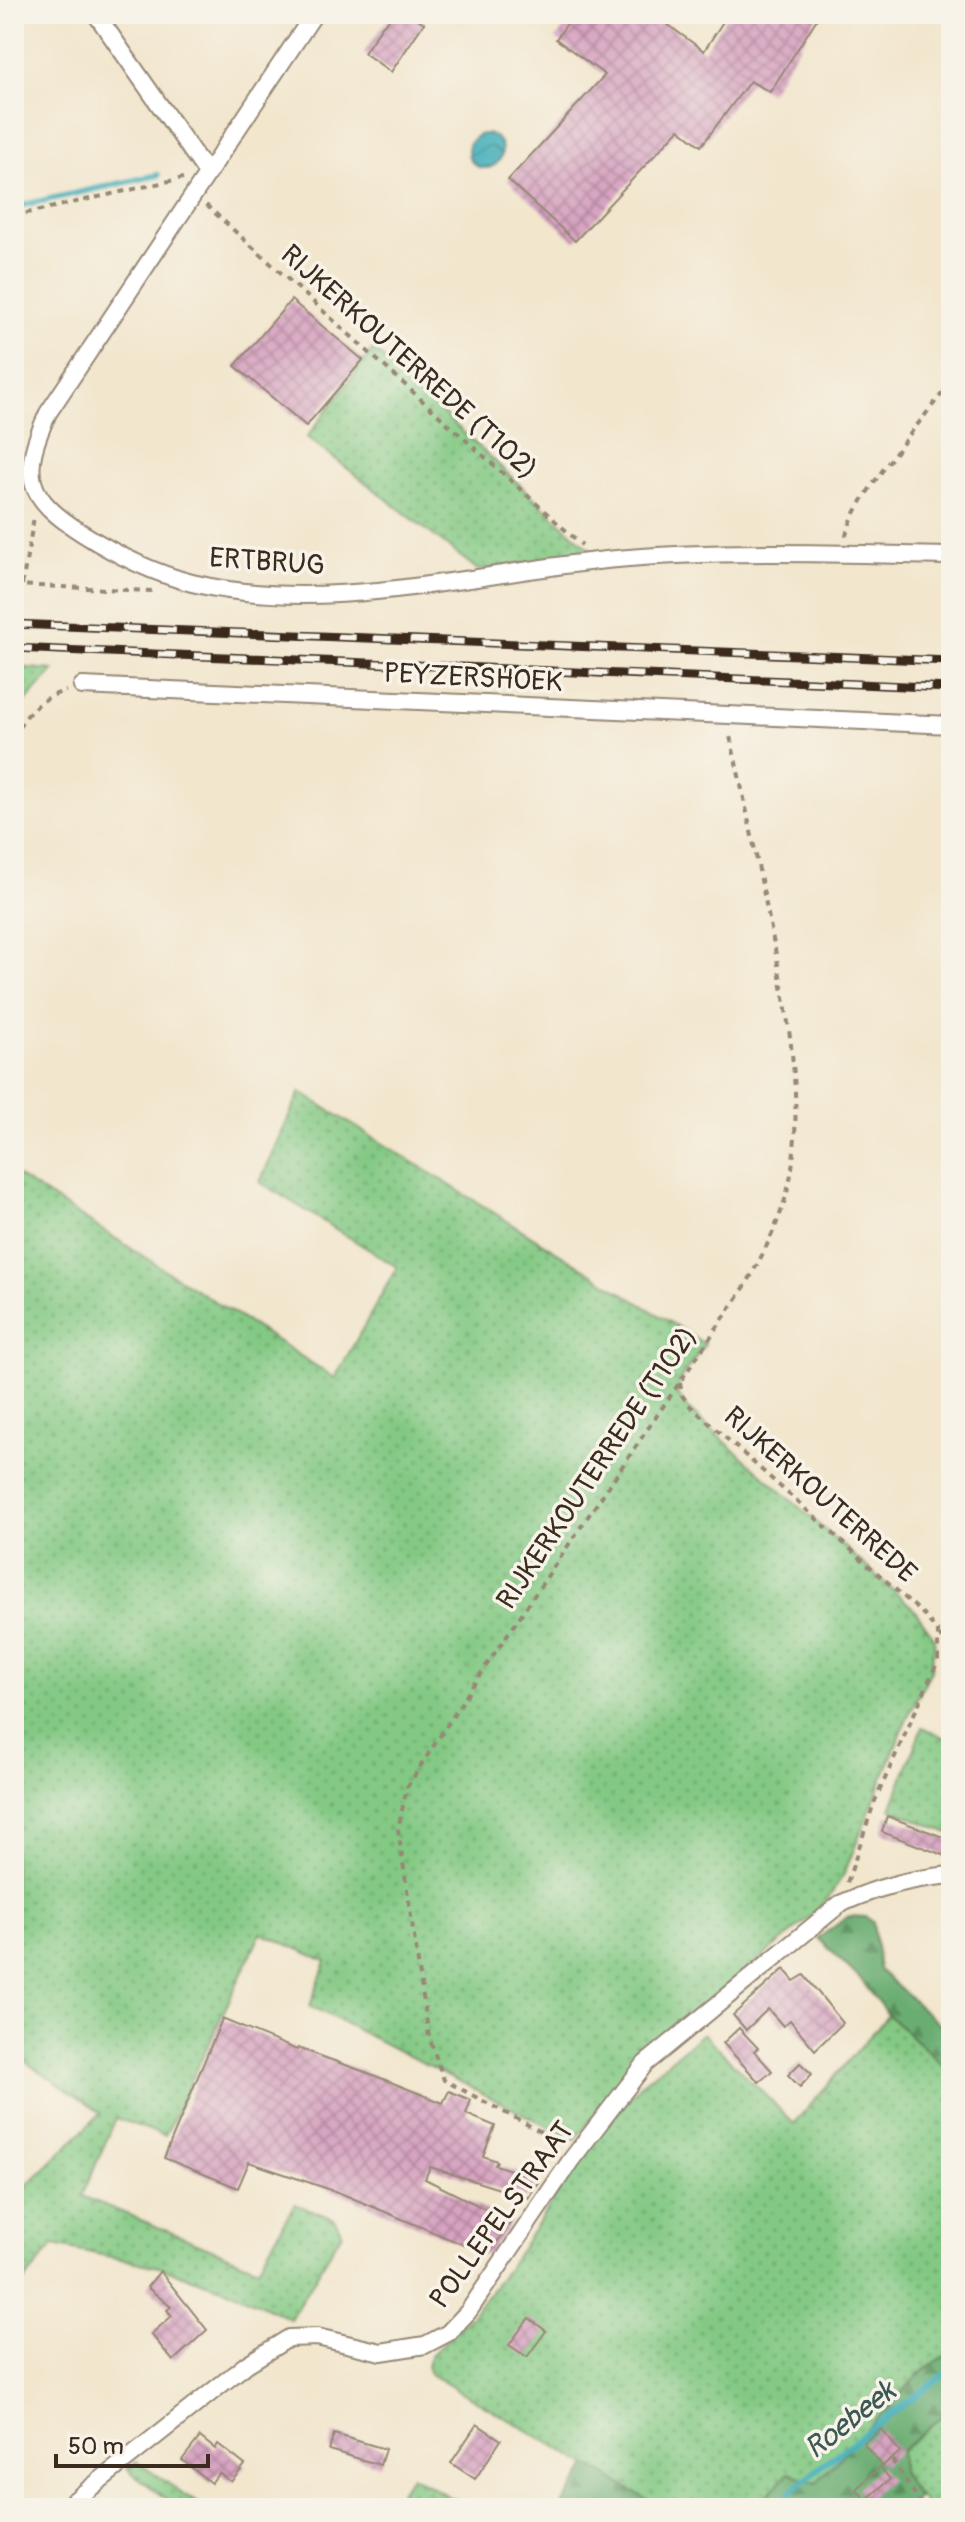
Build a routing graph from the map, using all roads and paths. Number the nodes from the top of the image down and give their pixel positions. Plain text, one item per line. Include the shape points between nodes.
1 (96, 14) edge
2 (314, 14) edge
3 (207, 173) junction
4 (194, 193) junction
5 (14, 216) edge
6 (951, 382) edge
7 (38, 495) junction
8 (843, 554) junction
9 (951, 556) edge
10 (599, 560) junction
11 (188, 582) junction
12 (14, 585) edge
13 (22, 585) junction
14 (82, 686) joint
15 (726, 715) junction
16 (951, 725) edge
17 (14, 738) edge
18 (680, 1383) junction
19 (951, 1632) edge
20 (938, 1638) junction
21 (951, 1875) edge
22 (840, 1904) junction
23 (578, 2152) junction
24 (892, 2460) dead end
25 (65, 2508) edge
26 (924, 2508) edge

1 - 3 street
2 - 3 street
3 - 4 street
3 - 5 path
4 - 7 street via 48,413 31,456
4 - 10 path, RIJKERKOUTERREDE (T102)
6 - 8 path via 866,496 848,527
7 - 11 street, ERTBRUG via 97,543
7 - 13 path
8 - 9 street, ERTBRUG
8 - 10 street, ERTBRUG
10 - 11 street, ERTBRUG via 409,587 323,593 244,591
11 - 13 path via 163,591
12 - 13 path
14 - 15 street, PEYZERSHOEK
14 - 17 path via 38,702
15 - 16 street, PEYZERSHOEK
15 - 18 path, RIJKERKOUTERREDE (T102) via 782,984 793,1073 793,1161 776,1230
18 - 20 path, RIJKERKOUTERREDE via 688,1404 923,1614
18 - 23 path, RIJKERKOUTERREDE (T102) via 407,1787 398,1829 429,2037 444,2080
19 - 20 path
20 - 22 path via 938,1661 874,1803
21 - 22 street, POLLEPELSTRAAT via 912,1879
22 - 23 street, POLLEPELSTRAAT via 645,2064
23 - 25 street, POLLEPELSTRAAT via 448,2333 425,2345 381,2352 317,2337 289,2338 247,2364
24 - 26 path

